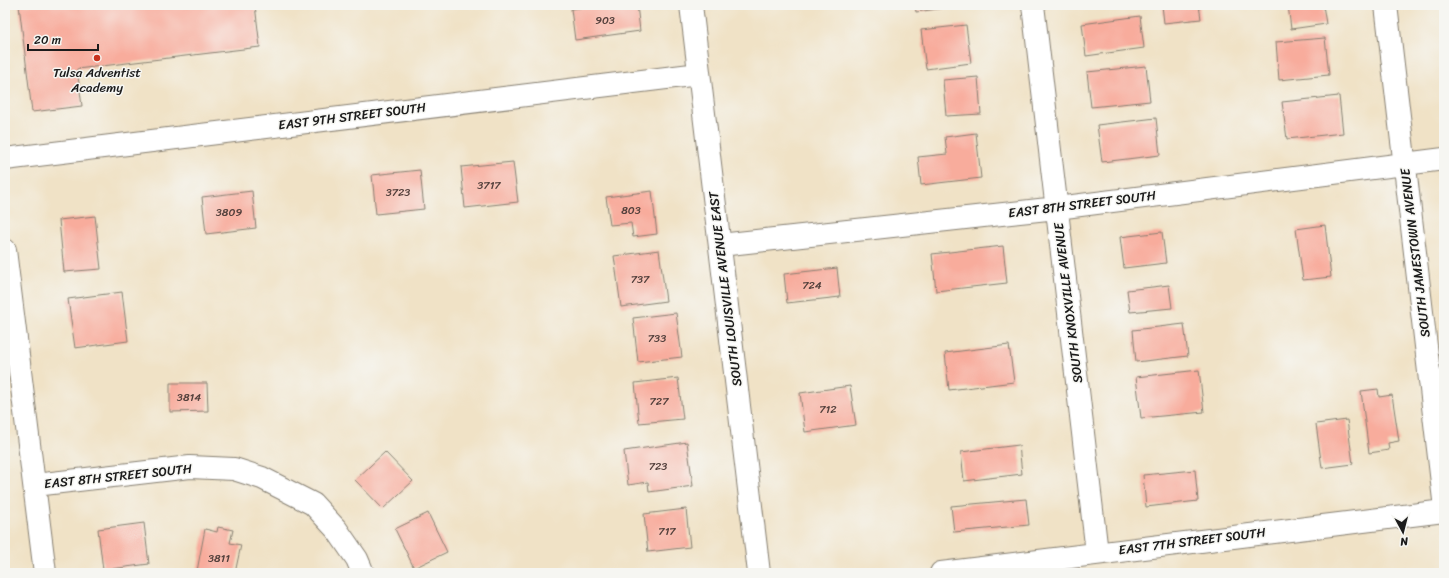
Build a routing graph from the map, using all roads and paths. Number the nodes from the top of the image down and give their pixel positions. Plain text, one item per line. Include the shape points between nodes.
1 (691, 5) edge
2 (1033, 5) edge
3 (1386, 5) edge
4 (699, 74) junction
5 (5, 159) edge
6 (1444, 159) edge
7 (1404, 163) junction
8 (1057, 208) junction
9 (720, 244) junction
10 (5, 250) edge
11 (1441, 455) edge
12 (35, 485) junction
13 (1444, 500) edge
14 (1444, 511) edge
15 (1097, 553) junction
16 (45, 573) edge
17 (363, 573) edge
18 (759, 573) edge
19 (940, 573) edge

1 - 4 street, SOUTH LOUISVILLE AVENUE EAST
2 - 8 street, SOUTH KNOXVILLE AVENUE
3 - 7 street, SOUTH JAMESTOWN AVENUE
4 - 5 street, EAST 9TH STREET SOUTH
4 - 9 street, SOUTH LOUISVILLE AVENUE EAST
6 - 7 street, EAST 8TH STREET SOUTH
7 - 8 street, EAST 8TH STREET SOUTH
7 - 11 street, SOUTH JAMESTOWN AVENUE
8 - 9 street, EAST 8TH STREET SOUTH
8 - 15 street, SOUTH KNOXVILLE AVENUE
9 - 18 street, SOUTH LOUISVILLE AVENUE EAST
10 - 12 street
11 - 13 street, SOUTH JAMESTOWN AVENUE
12 - 16 street
12 - 17 street, EAST 8TH STREET SOUTH via 190,467 234,469 262,478 313,504 337,530 357,559
14 - 15 street, EAST 7TH STREET SOUTH
15 - 19 street, EAST 7TH STREET SOUTH

